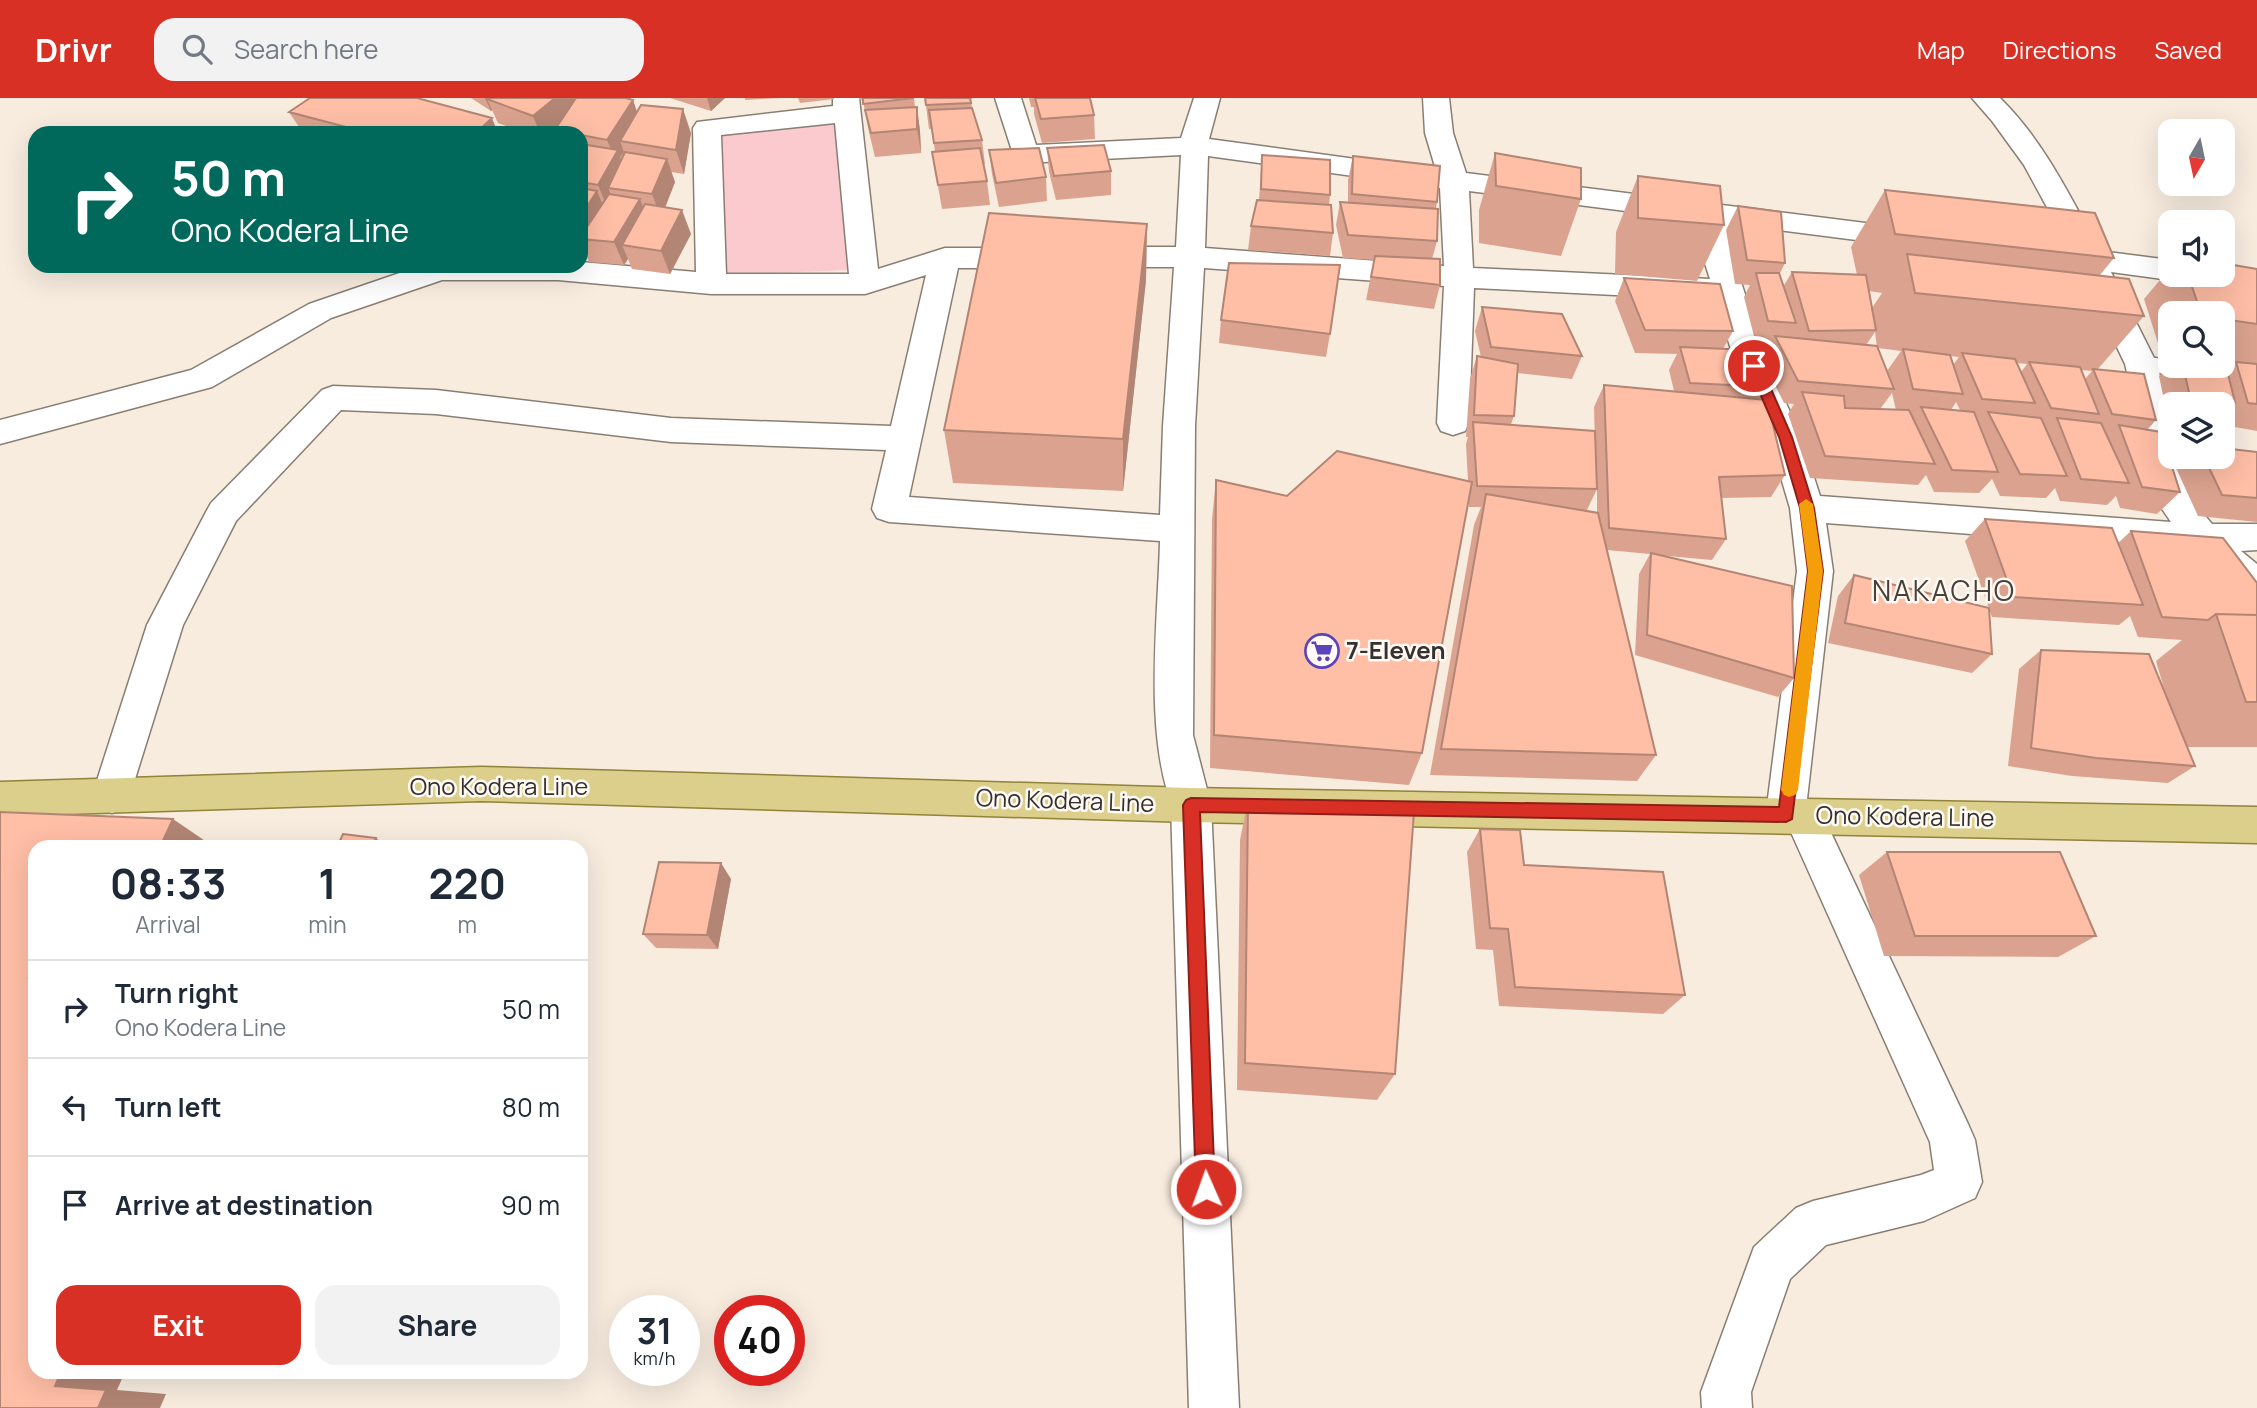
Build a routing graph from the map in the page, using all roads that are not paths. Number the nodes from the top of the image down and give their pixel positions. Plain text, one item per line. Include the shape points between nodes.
1 (1008, 98) edge
2 (1207, 98) edge
3 (1436, 98) edge
4 (1985, 98) edge
5 (847, 105) edge
6 (1196, 146) junction
7 (1454, 181) junction
8 (1719, 213) junction
9 (1939, 240) edge
10 (2035, 252) edge
11 (1190, 257) junction
12 (946, 258) junction
13 (2090, 258) junction
14 (2158, 268) edge
15 (431, 273) edge
16 (588, 273) edge
17 (1459, 277) junction
18 (711, 284) junction
19 (865, 284) junction
20 (1728, 290) junction
21 (2136, 380) junction
22 (2257, 380) edge
23 (1453, 423) dead end
24 (0, 432) edge
25 (905, 439) junction
26 (1807, 508) junction
27 (1177, 529) junction
28 (2257, 537) edge
29 (2203, 538) junction
30 (2257, 586) edge
31 (112, 796) junction
32 (0, 799) edge
33 (1191, 805) junction
34 (1795, 815) junction
35 (2257, 825) edge
36 (1214, 1408) edge
37 (1727, 1408) edge

1 - 6 street via 1025,154
2 - 6 street
3 - 7 street via 1439,134
4 - 13 street via 2037,163
5 - 18 street via 706,128
5 - 19 street
6 - 7 street
6 - 11 street
7 - 8 street
7 - 17 street
8 - 9 street
8 - 20 street via 1715,248
10 - 13 street
11 - 12 street
11 - 17 street
11 - 27 street
12 - 19 street
12 - 25 street
13 - 14 street
13 - 21 street
15 - 24 street via 320,312 201,379
16 - 18 street
17 - 20 street
17 - 23 street
18 - 19 street
20 - 26 street via 1748,352 1785,437
21 - 22 lane
21 - 29 street via 2175,503
25 - 27 street via 889,509
25 - 31 street via 671,430 436,402 333,398 223,512 165,625
26 - 29 street
26 - 34 street via 1815,571
27 - 33 street via 1174,735
28 - 29 street
29 - 30 street
31 - 32 main road, Ono Kodera Line
31 - 33 main road, Ono Kodera Line via 481,783
33 - 34 main road, Ono Kodera Line
33 - 36 street
34 - 35 main road, Ono Kodera Line
34 - 37 street via 1952,1140 1959,1182 1924,1198 1813,1226 1771,1264 1726,1392

